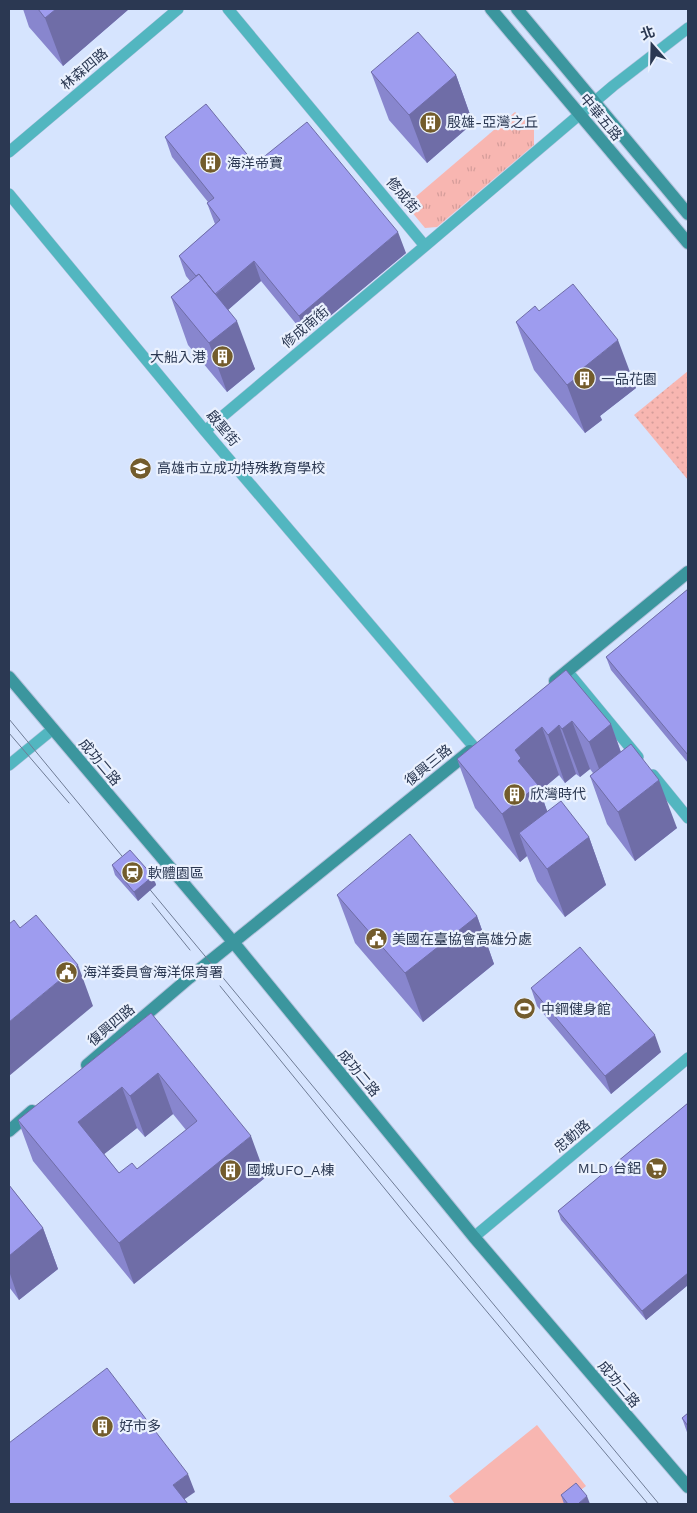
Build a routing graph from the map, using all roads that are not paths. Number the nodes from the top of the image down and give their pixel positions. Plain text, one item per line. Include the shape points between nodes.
1 (178, 9) edge
2 (228, 9) edge
3 (491, 9) edge
4 (517, 9) edge
5 (688, 28) edge
6 (594, 102) junction
7 (580, 114) junction
8 (9, 152) edge
9 (9, 194) edge
10 (688, 214) edge
11 (688, 244) edge
12 (425, 246) junction
13 (205, 431) junction
14 (688, 572) edge
15 (567, 671) junction
16 (9, 677) edge
17 (544, 690) edge
18 (53, 729) junction
19 (478, 744) joint
20 (9, 765) edge
21 (688, 818) edge
22 (234, 943) junction
23 (688, 1058) edge
24 (75, 1075) edge
25 (38, 1106) edge
26 (9, 1131) edge
27 (474, 1237) junction
28 (688, 1487) edge

1 - 8 street, 林森四路
2 - 12 street, 修成街
3 - 7 street, 中華五路
4 - 6 street, 中華五路
5 - 6 street
6 - 7 street
6 - 10 street, 中華五路
7 - 11 street, 中華五路
7 - 12 street
9 - 13 street, 啟聖街
12 - 13 street, 修成南街
13 - 19 street, 啟聖街
14 - 15 street
15 - 17 street
15 - 21 street
16 - 18 street, 成功二路
18 - 20 street
18 - 22 street, 成功二路
19 - 22 street, 復興三路
22 - 24 street, 復興四路
22 - 27 street, 成功二路
23 - 27 street, 忠勤路
25 - 26 street
27 - 28 street, 成功二路

